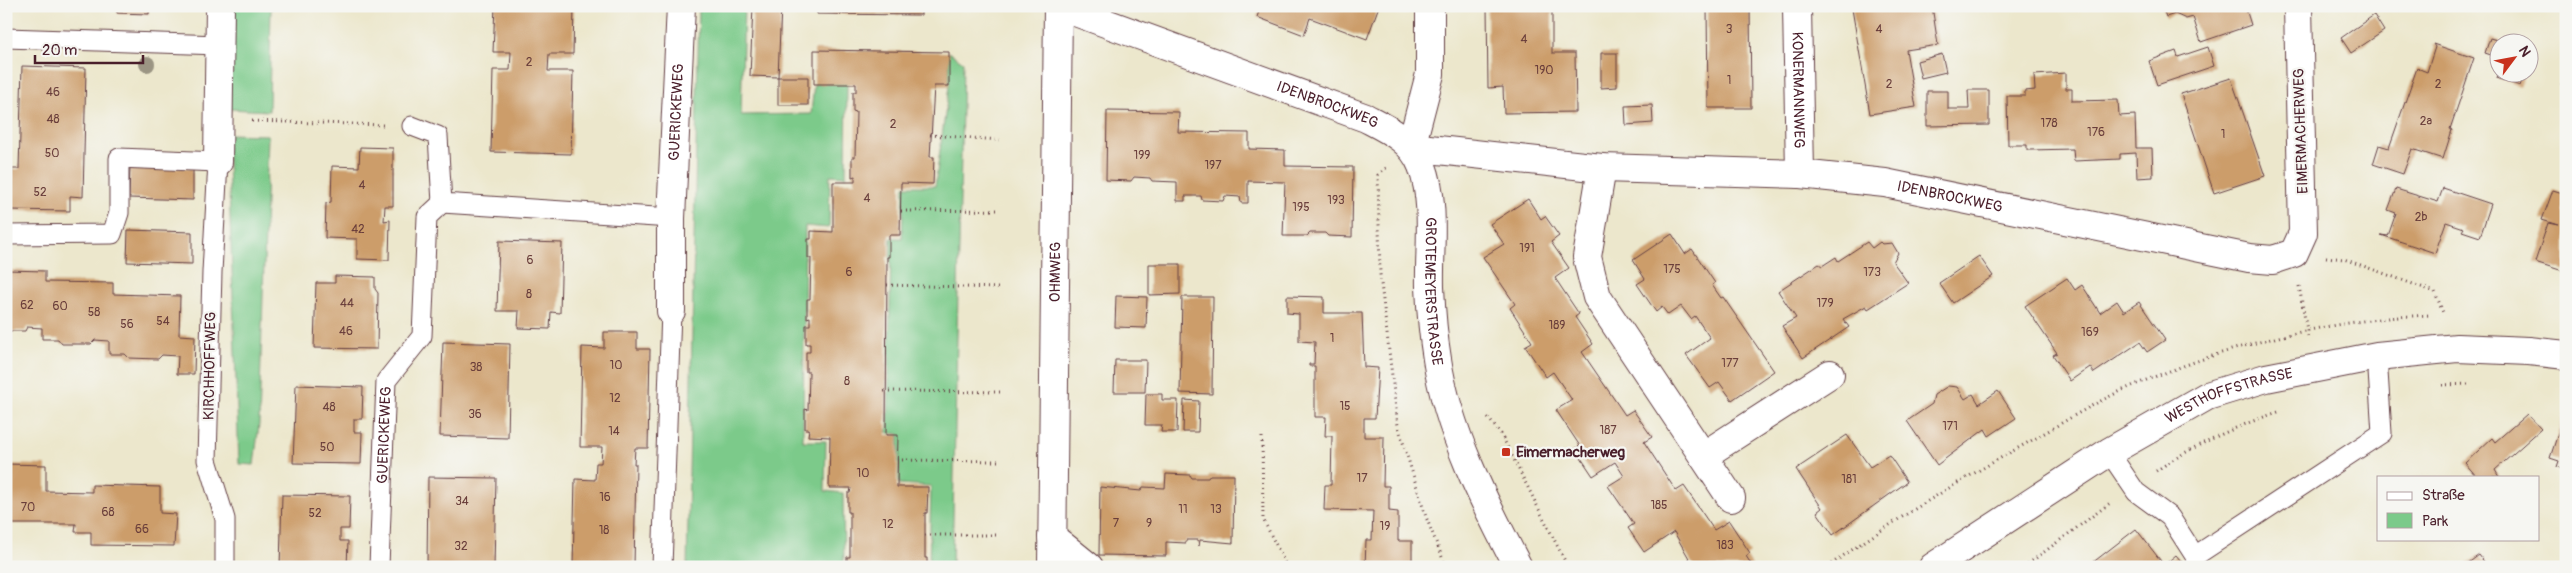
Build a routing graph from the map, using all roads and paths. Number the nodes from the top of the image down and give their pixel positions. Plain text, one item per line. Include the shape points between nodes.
1 (220, 6) edge
2 (681, 6) edge
3 (1058, 6) edge
4 (1430, 6) edge
5 (1797, 6) edge
6 (2298, 6) edge
7 (6, 38) edge
8 (220, 45) junction
9 (218, 118) junction
10 (412, 126) joint
11 (930, 135) dead end
12 (1000, 140) dead end
13 (1411, 147) junction
14 (218, 162) junction
15 (1602, 168) junction
16 (1800, 174) junction
17 (442, 203) junction
18 (900, 210) dead end
19 (1001, 210) dead end
20 (671, 218) junction
21 (6, 235) edge
22 (2294, 253) junction
23 (887, 285) dead end
24 (1000, 288) dead end
25 (671, 311) joint
26 (2444, 315) dead end
27 (2306, 330) dead end
28 (2377, 356) junction
29 (2566, 356) edge
30 (1830, 374) dead end
31 (2480, 383) dead end
32 (2432, 385) dead end
33 (884, 391) dead end
34 (1000, 392) dead end
35 (2283, 410) dead end
36 (1486, 416) dead end
37 (1262, 437) dead end
38 (2109, 452) junction
39 (1703, 456) junction
40 (897, 460) dead end
41 (1000, 461) dead end
42 (2133, 487) junction
43 (1731, 498) dead end
44 (925, 535) dead end
45 (998, 535) dead end
46 (1052, 537) junction
47 (225, 567) edge
48 (379, 567) edge
49 (662, 567) edge
50 (1052, 567) edge
51 (1089, 567) edge
52 (1287, 567) edge
53 (1446, 567) edge
54 (1518, 567) edge
55 (1568, 567) edge
56 (1933, 567) edge
57 (2024, 567) edge

1 - 8 street, KIRCHHOFFWEG
2 - 20 street, GUERICKEWEG
3 - 13 street, IDENBROCKWEG via 1366,118 1395,133
3 - 46 street, OHMWEG
4 - 13 street via 1430,74
5 - 16 street, KONERMANNWEG
6 - 22 street, EIMERMACHERWEG via 2303,233
7 - 8 lane
8 - 9 street, KIRCHHOFFWEG
9 - 10 path
9 - 14 street, KIRCHHOFFWEG
10 - 17 lane via 438,136
11 - 12 path
13 - 15 street, IDENBROCKWEG
13 - 53 path via 1378,175 1380,275 1398,426 1426,517
13 - 54 street, GROTEMEYERSTRASSE via 1422,167 1430,210 1430,289 1440,379 1470,471
14 - 21 lane via 119,158 119,214 112,234
14 - 47 lane, KIRCHHOFFWEG via 208,460 225,519
15 - 16 street, IDENBROCKWEG
15 - 39 street via 1587,257 1597,297
16 - 22 street, IDENBROCKWEG via 1885,183 2249,258 2273,260
17 - 20 lane
17 - 48 lane, GUERICKEWEG via 427,217 422,336 386,380
18 - 19 path
20 - 25 street, GUERICKEWEG
22 - 26 path via 2344,259 2421,286 2435,292
22 - 27 path
23 - 24 path
25 - 49 lane
28 - 29 street, WESTHOFFSTRASSE via 2457,348
28 - 38 street, WESTHOFFSTRASSE via 2275,376 2207,396
28 - 42 lane via 2382,433 2195,556 2170,517
30 - 39 street
31 - 32 path
33 - 34 path
35 - 42 path via 2206,441
36 - 55 path via 1501,434
37 - 52 path via 1263,519
38 - 42 lane
38 - 56 street, WESTHOFFSTRASSE
39 - 43 street
40 - 41 path
42 - 57 path
44 - 45 path
46 - 50 street, OHMWEG
46 - 51 street

